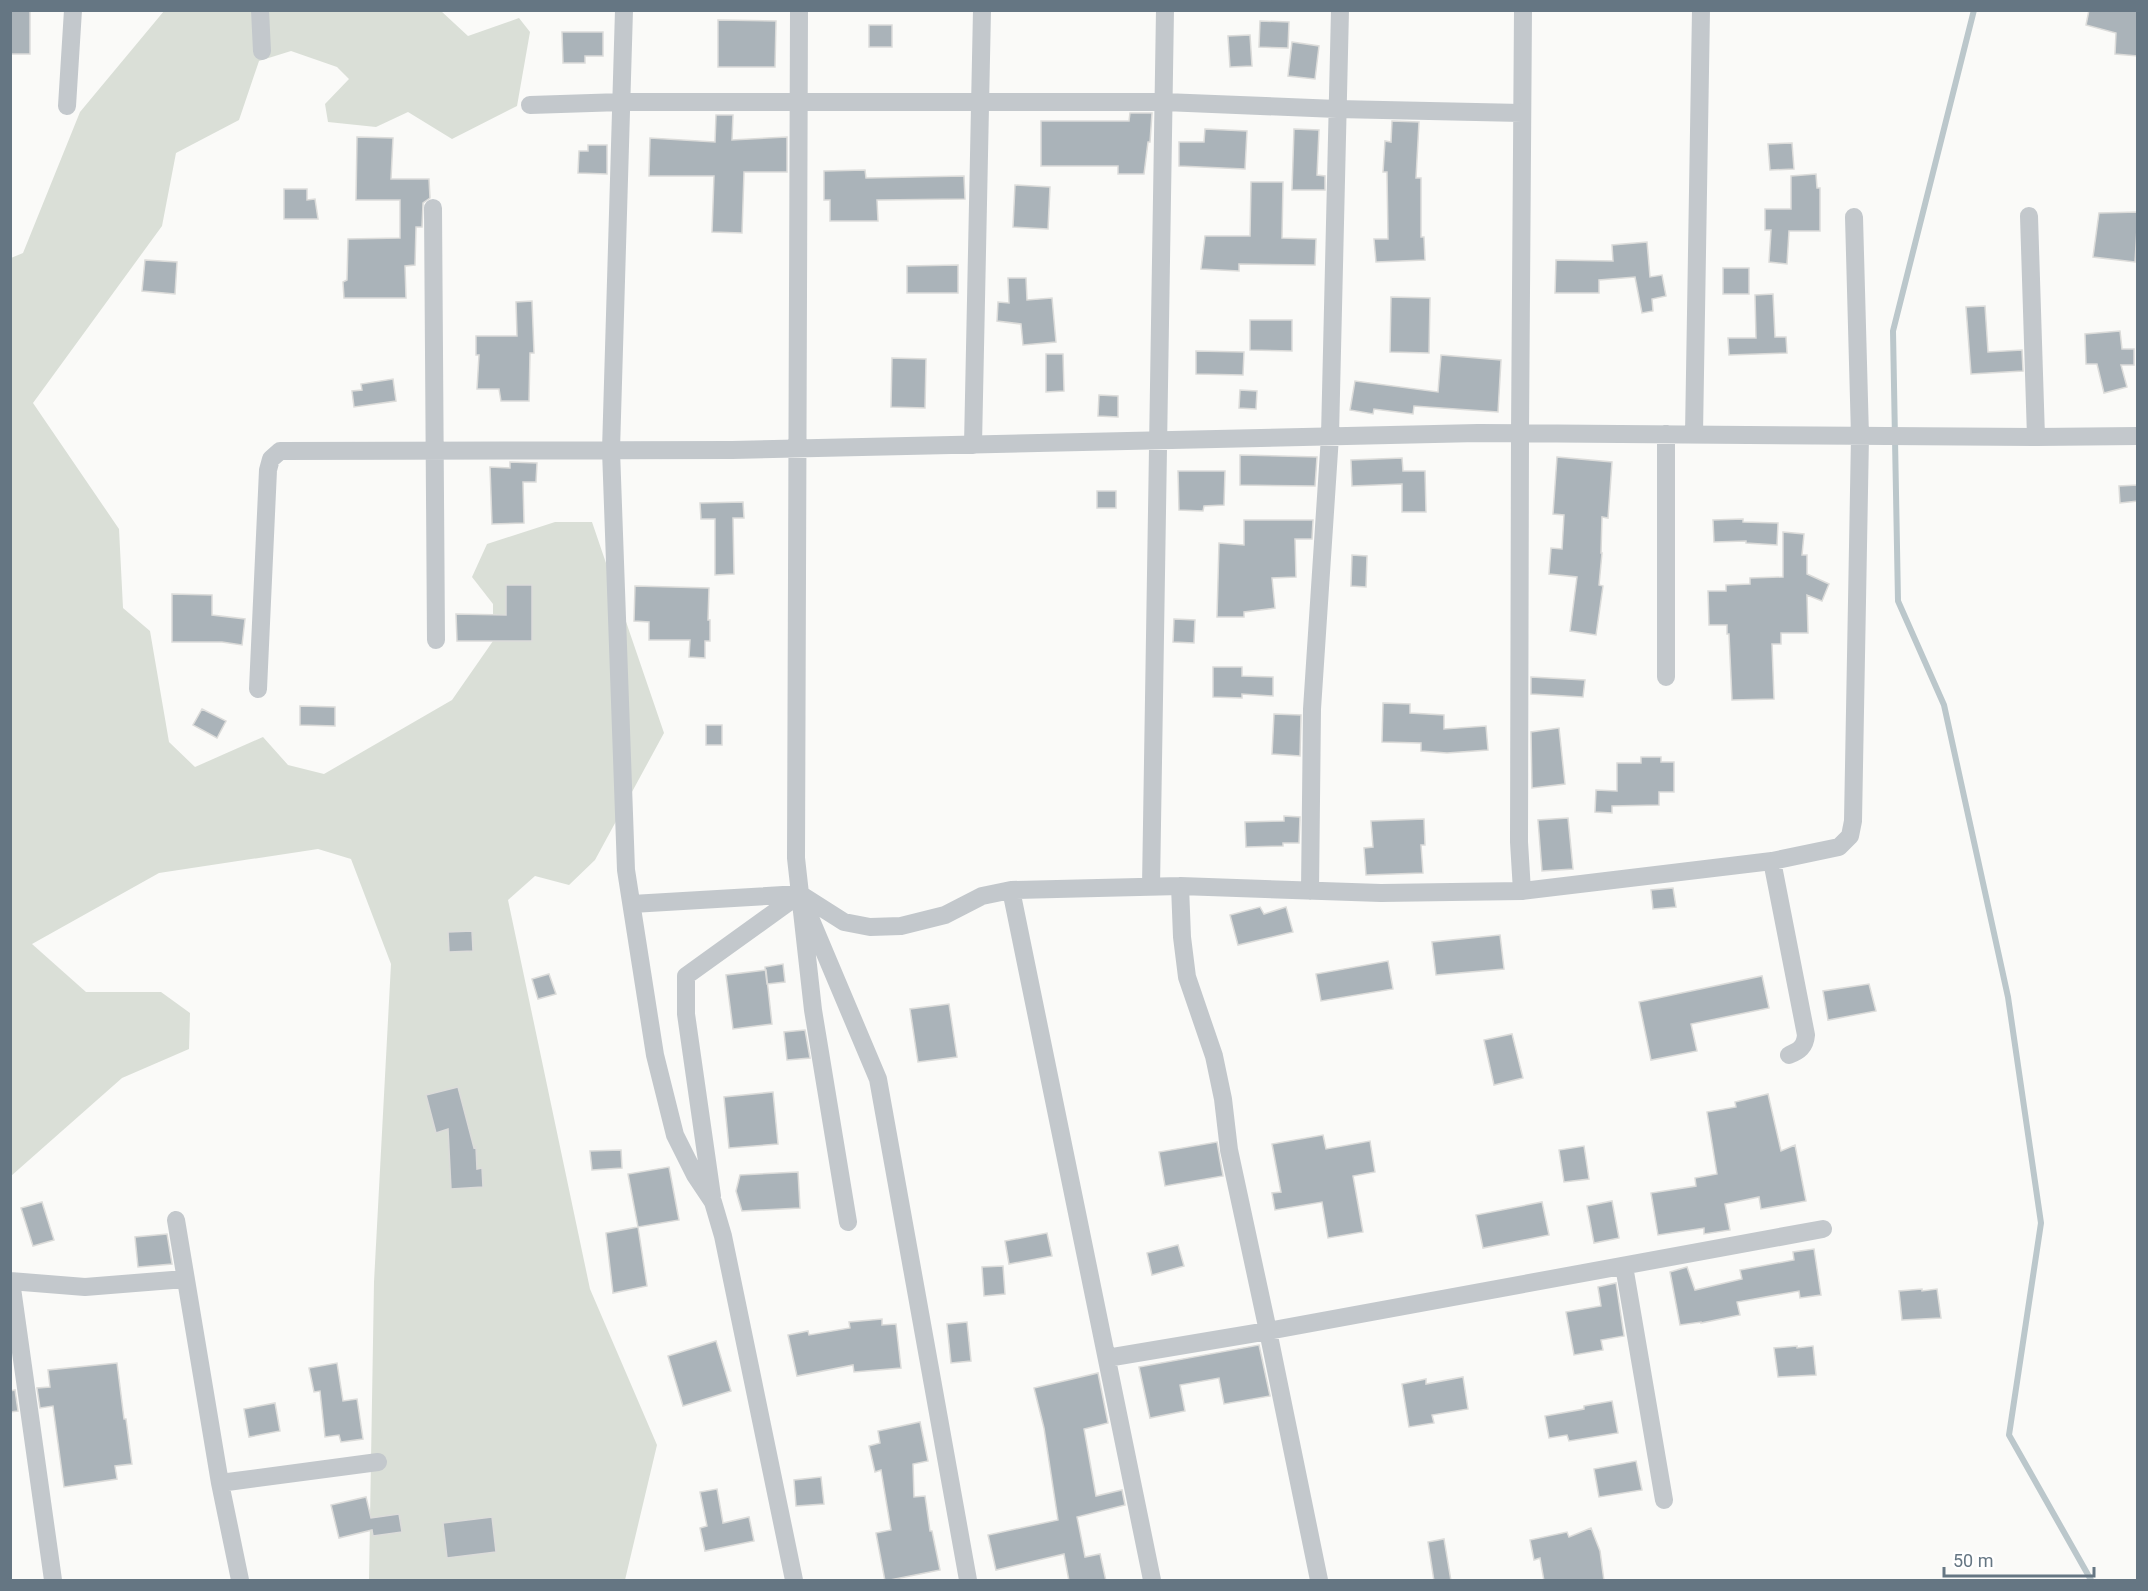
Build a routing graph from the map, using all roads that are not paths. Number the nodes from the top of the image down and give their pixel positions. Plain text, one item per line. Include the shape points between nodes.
1 (73, 10) edge
2 (260, 10) edge
3 (624, 10) edge
4 (799, 10) edge
5 (982, 10) edge
6 (1165, 10) edge
7 (1340, 10) edge
8 (1523, 10) edge
9 (1701, 10) edge
10 (262, 51) dead end
11 (622, 102) junction
12 (798, 102) junction
13 (980, 102) junction
14 (1164, 102) junction
15 (530, 105) dead end
16 (68, 106) dead end
17 (1338, 109) junction
18 (1522, 113) junction
19 (433, 208) dead end
20 (1854, 216) dead end
21 (2029, 216) dead end
22 (1520, 433) junction
23 (1666, 434) junction
24 (1694, 434) junction
25 (1330, 436) junction
26 (1860, 436) junction
27 (2138, 436) edge
28 (2036, 437) junction
29 (1158, 440) junction
30 (973, 444) junction
31 (796, 448) junction
32 (611, 450) junction
33 (434, 451) junction
34 (436, 640) dead end
35 (1666, 677) dead end
36 (258, 689) dead end
37 (1772, 861) junction
38 (1180, 886) junction
39 (1151, 887) junction
40 (1011, 890) junction
41 (1310, 891) junction
42 (1522, 891) junction
43 (800, 894) junction
44 (632, 904) junction
45 (1789, 1055) dead end
46 (713, 1202) junction
47 (176, 1221) dead end
48 (848, 1222) dead end
49 (1823, 1230) dead end
50 (1624, 1266) junction
51 (185, 1279) junction
52 (11, 1281) edge
53 (1268, 1331) junction
54 (1107, 1358) junction
55 (378, 1462) dead end
56 (220, 1483) junction
57 (1664, 1500) dead end
58 (53, 1581) edge
59 (240, 1581) edge
60 (794, 1581) edge
61 (968, 1581) edge
62 (1152, 1581) edge
63 (1319, 1581) edge

1 - 16 street
2 - 10 street
3 - 11 street
4 - 12 street
5 - 13 street
6 - 14 street
7 - 17 street
8 - 18 street
9 - 24 street
11 - 12 street
11 - 15 street
11 - 32 street
12 - 13 street
12 - 31 street
13 - 14 street
13 - 30 street
14 - 17 street
14 - 29 street
17 - 18 street
17 - 25 street
18 - 22 street
19 - 33 street
20 - 26 street
21 - 28 street
22 - 23 street
22 - 25 street
22 - 42 street
23 - 24 street
23 - 35 street
24 - 26 street
25 - 29 street
25 - 41 street via 1312,709
26 - 28 street
26 - 37 street via 1852,830 1839,847
27 - 28 street
29 - 30 street
29 - 39 street
30 - 31 street
31 - 32 street
31 - 43 street via 796,858
32 - 33 street
32 - 44 street via 626,870
33 - 34 street
33 - 36 street via 280,451 271,459
37 - 42 street
37 - 45 street via 1806,1035 1805,1044
38 - 39 street
38 - 41 street
38 - 53 street via 1187,977 1214,1056 1229,1150
39 - 40 street
40 - 43 street via 982,896 945,915 901,926 870,927 844,922
40 - 54 street
41 - 42 street
43 - 44 street
43 - 46 street via 686,976 686,1014
43 - 48 street via 813,1010
43 - 61 street via 878,1079
44 - 46 street via 656,1055 675,1135
46 - 60 street via 729,1262
47 - 51 street
49 - 50 street
50 - 53 street
50 - 57 street
51 - 52 street via 85,1287
51 - 56 street
52 - 58 street
53 - 54 street
53 - 63 street
54 - 62 street
55 - 56 street
56 - 59 street

